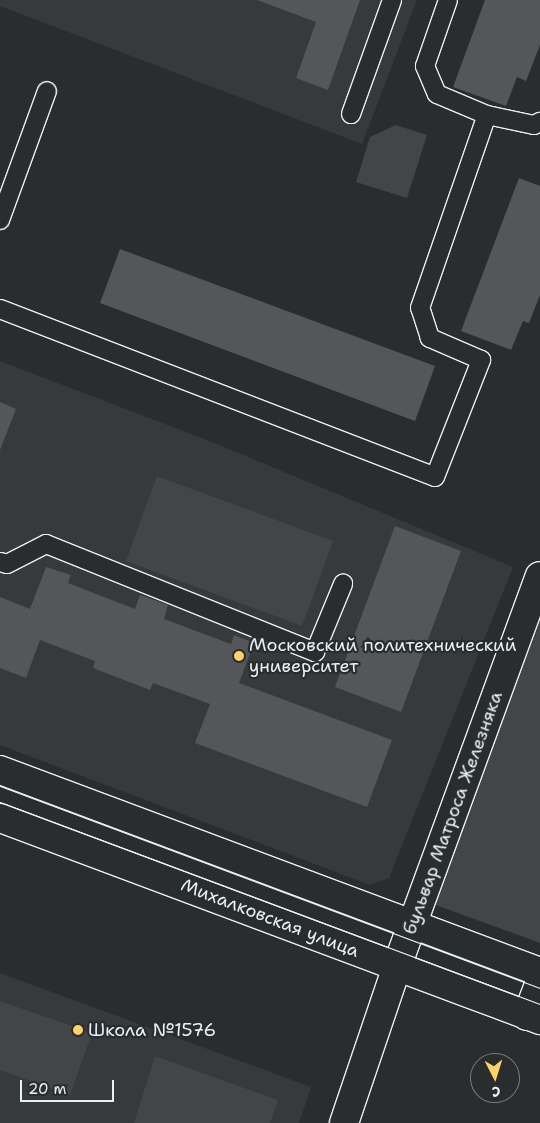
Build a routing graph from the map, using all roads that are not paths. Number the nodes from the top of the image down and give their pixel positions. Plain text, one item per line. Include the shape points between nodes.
1 (392, 0) edge
2 (448, 0) edge
3 (47, 91) dead end
4 (351, 114) dead end
5 (487, 115) junction
6 (540, 122) edge
7 (0, 220) edge
8 (0, 309) edge
9 (0, 562) edge
10 (540, 576) edge
11 (343, 584) dead end
12 (0, 770) edge
13 (0, 818) edge
14 (412, 924) junction
15 (397, 966) junction
16 (540, 972) edge
17 (540, 982) edge
18 (534, 1018) edge
19 (344, 1123) edge

1 - 4 lane
2 - 5 lane via 425,66 437,94
3 - 7 lane
5 - 6 lane via 534,125
5 - 8 lane via 420,308 430,338 482,360 434,477
9 - 11 lane via 7,564 46,544 315,652
10 - 14 main road, бульвар Матроса Железняка
12 - 14 main road
13 - 15 main road, Михалковская улица
14 - 15 main road, бульвар Матроса Железняка
14 - 16 main road
15 - 18 main road, Михалковская улица
15 - 19 main road, бульвар Матроса Железняка
17 - 18 main road

